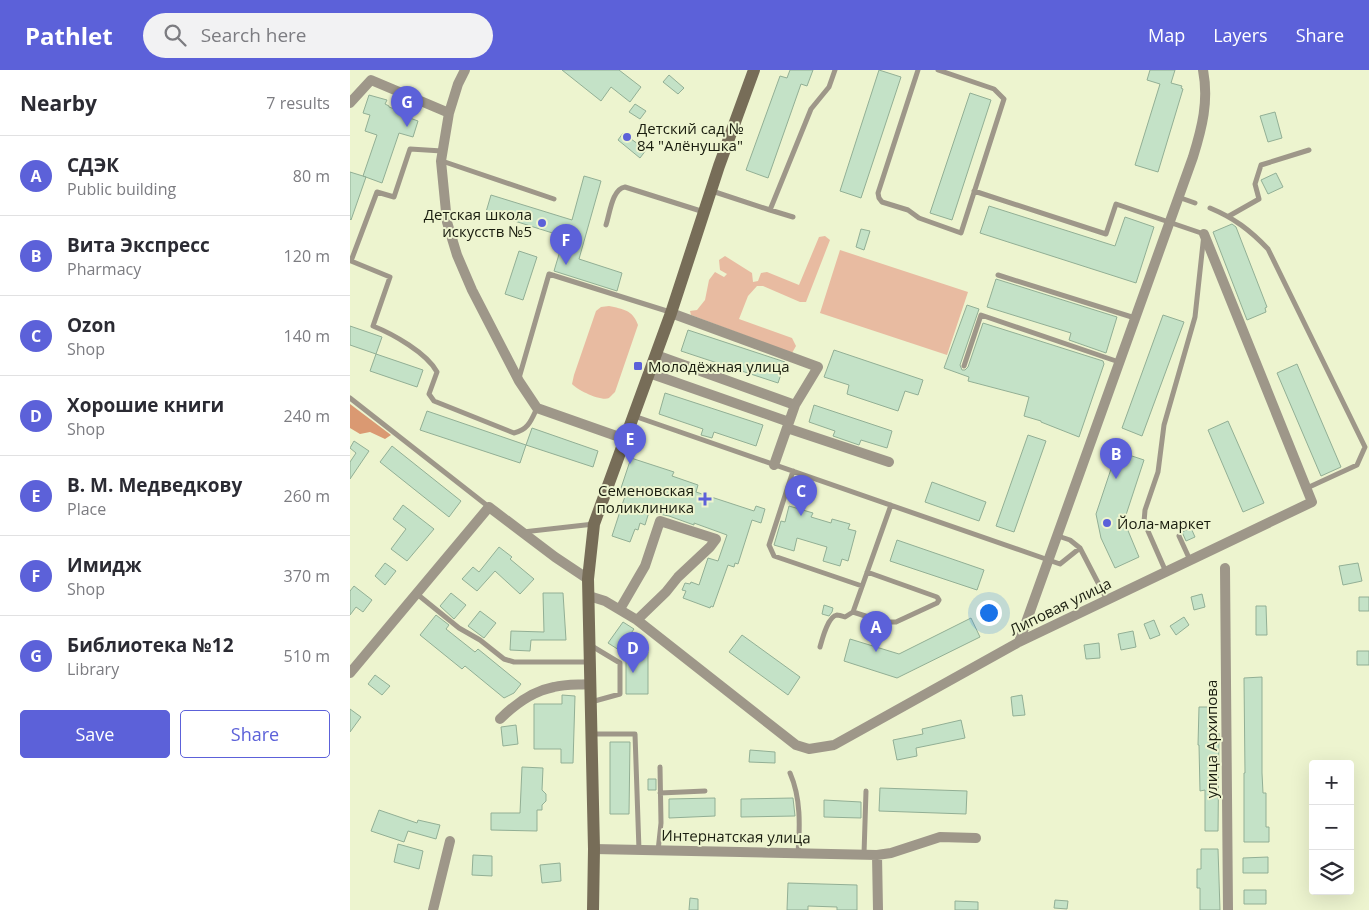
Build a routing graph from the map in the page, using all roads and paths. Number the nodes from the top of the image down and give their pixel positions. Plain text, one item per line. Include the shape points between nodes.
1 (465, 70) edge
2 (754, 70) edge
3 (834, 70) edge
4 (918, 70) edge
5 (938, 70) edge
6 (1202, 70) edge
7 (350, 103) edge
8 (449, 113) junction
9 (1309, 150) dead end
10 (442, 156) junction
11 (712, 191) junction
12 (974, 191) junction
13 (1178, 197) junction
14 (554, 199) dead end
15 (1195, 203) dead end
16 (1210, 208) dead end
17 (770, 210) junction
18 (705, 212) junction
19 (1229, 216) junction
20 (794, 217) dead end
21 (1169, 222) junction
22 (606, 225) dead end
23 (1204, 234) junction
24 (998, 275) dead end
25 (671, 313) junction
26 (1135, 318) junction
27 (656, 355) junction
28 (1119, 362) junction
29 (964, 366) dead end
30 (649, 373) junction
31 (519, 381) junction
32 (350, 398) edge
33 (795, 405) junction
34 (537, 408) junction
35 (634, 416) junction
36 (788, 425) junction
37 (625, 439) junction
38 (889, 462) dead end
39 (774, 465) junction
40 (793, 472) junction
41 (1307, 488) junction
42 (890, 505) junction
43 (489, 507) junction
44 (594, 524) junction
45 (522, 532) junction
46 (1058, 536) junction
47 (1179, 536) dead end
48 (1080, 548) junction
49 (1050, 560) junction
50 (1190, 560) junction
51 (1225, 568) dead end
52 (867, 572) junction
53 (1166, 572) junction
54 (588, 579) junction
55 (862, 586) junction
56 (417, 594) junction
57 (589, 596) junction
58 (1107, 600) junction
59 (620, 609) junction
60 (853, 612) junction
61 (637, 620) junction
62 (1019, 642) junction
63 (590, 645) junction
64 (820, 647) dead end
65 (590, 662) junction
66 (350, 673) edge
67 (590, 684) junction
68 (590, 702) junction
69 (500, 719) dead end
70 (591, 734) junction
71 (660, 767) dead end
72 (790, 773) dead end
73 (705, 791) dead end
74 (866, 791) dead end
75 (660, 793) junction
76 (976, 838) dead end
77 (450, 841) dead end
78 (594, 849) junction
79 (639, 850) junction
80 (658, 851) junction
81 (798, 853) junction
82 (864, 854) junction
83 (877, 854) junction
84 (433, 910) edge
85 (593, 910) edge
86 (878, 910) edge
87 (1228, 910) edge

1 - 8 street
2 - 11 street
3 - 17 lane via 829,87 811,109
4 - 12 lane via 879,198 919,218 961,232
5 - 12 lane via 994,89 1004,99
6 - 13 street via 1206,99 1203,124
7 - 8 street via 371,80
8 - 10 street
9 - 19 lane via 1261,165 1254,184 1259,200
10 - 14 lane
10 - 31 street via 448,222 457,255
10 - 34 lane via 410,149 394,196 377,192 351,261 390,277 373,326 393,335 432,363 437,372 429,394 434,401 514,433 523,432
11 - 17 lane
11 - 18 street
12 - 21 lane via 1106,234 1116,204
13 - 15 lane
13 - 21 street
16 - 19 lane
17 - 20 lane
18 - 22 lane via 625,187 616,192
18 - 25 street
19 - 41 lane via 1268,250 1365,446 1357,465
21 - 23 lane
21 - 26 street
23 - 41 street
23 - 53 lane via 1196,317 1164,425 1158,472 1145,510 1144,522
24 - 26 lane
25 - 27 street
25 - 31 lane via 548,274
25 - 33 street via 818,367
26 - 28 street
27 - 30 street
27 - 33 street
28 - 29 lane via 981,315
28 - 46 street
30 - 35 street
30 - 36 street
31 - 34 street
32 - 43 lane
33 - 36 street
34 - 37 street
35 - 37 street
35 - 39 lane
36 - 38 street
36 - 39 street
37 - 44 street
39 - 40 lane
40 - 42 lane
40 - 55 lane via 769,545 774,556
41 - 50 street, Липовая улица via 1312,502
42 - 49 lane
42 - 52 lane
43 - 45 street
43 - 56 street
44 - 45 lane
44 - 54 street
45 - 54 street
46 - 48 lane
46 - 49 street
47 - 50 lane
48 - 49 lane via 1062,563
48 - 58 lane
49 - 62 street
50 - 53 street, Липовая улица
51 - 87 street, улица Архипова
52 - 55 lane
52 - 60 lane via 939,600 896,622 884,622
53 - 58 street, Липовая улица
54 - 57 street
55 - 60 lane
56 - 65 lane via 504,659 514,662
56 - 66 street
57 - 59 street, Липовая улица
57 - 63 street
58 - 62 street, Липовая улица
59 - 61 street, Липовая улица
59 - 61 street via 645,566 660,521 716,539
60 - 64 lane via 845,617 832,617
61 - 62 street, Липовая улица via 796,745 809,748 834,745
63 - 65 street
63 - 68 lane via 620,663 620,694
65 - 67 street
67 - 68 street
67 - 69 street via 554,687 532,695
68 - 70 street
70 - 78 street
70 - 79 lane via 635,734
71 - 75 lane
72 - 81 lane via 798,799
73 - 75 lane
74 - 82 lane
75 - 80 lane
76 - 83 street, Интернатская улица via 940,837 892,853
77 - 84 street
78 - 79 street, Интернатская улица
78 - 85 street
79 - 80 street, Интернатская улица
80 - 81 street, Интернатская улица
81 - 82 street, Интернатская улица
82 - 83 street, Интернатская улица
83 - 86 street

